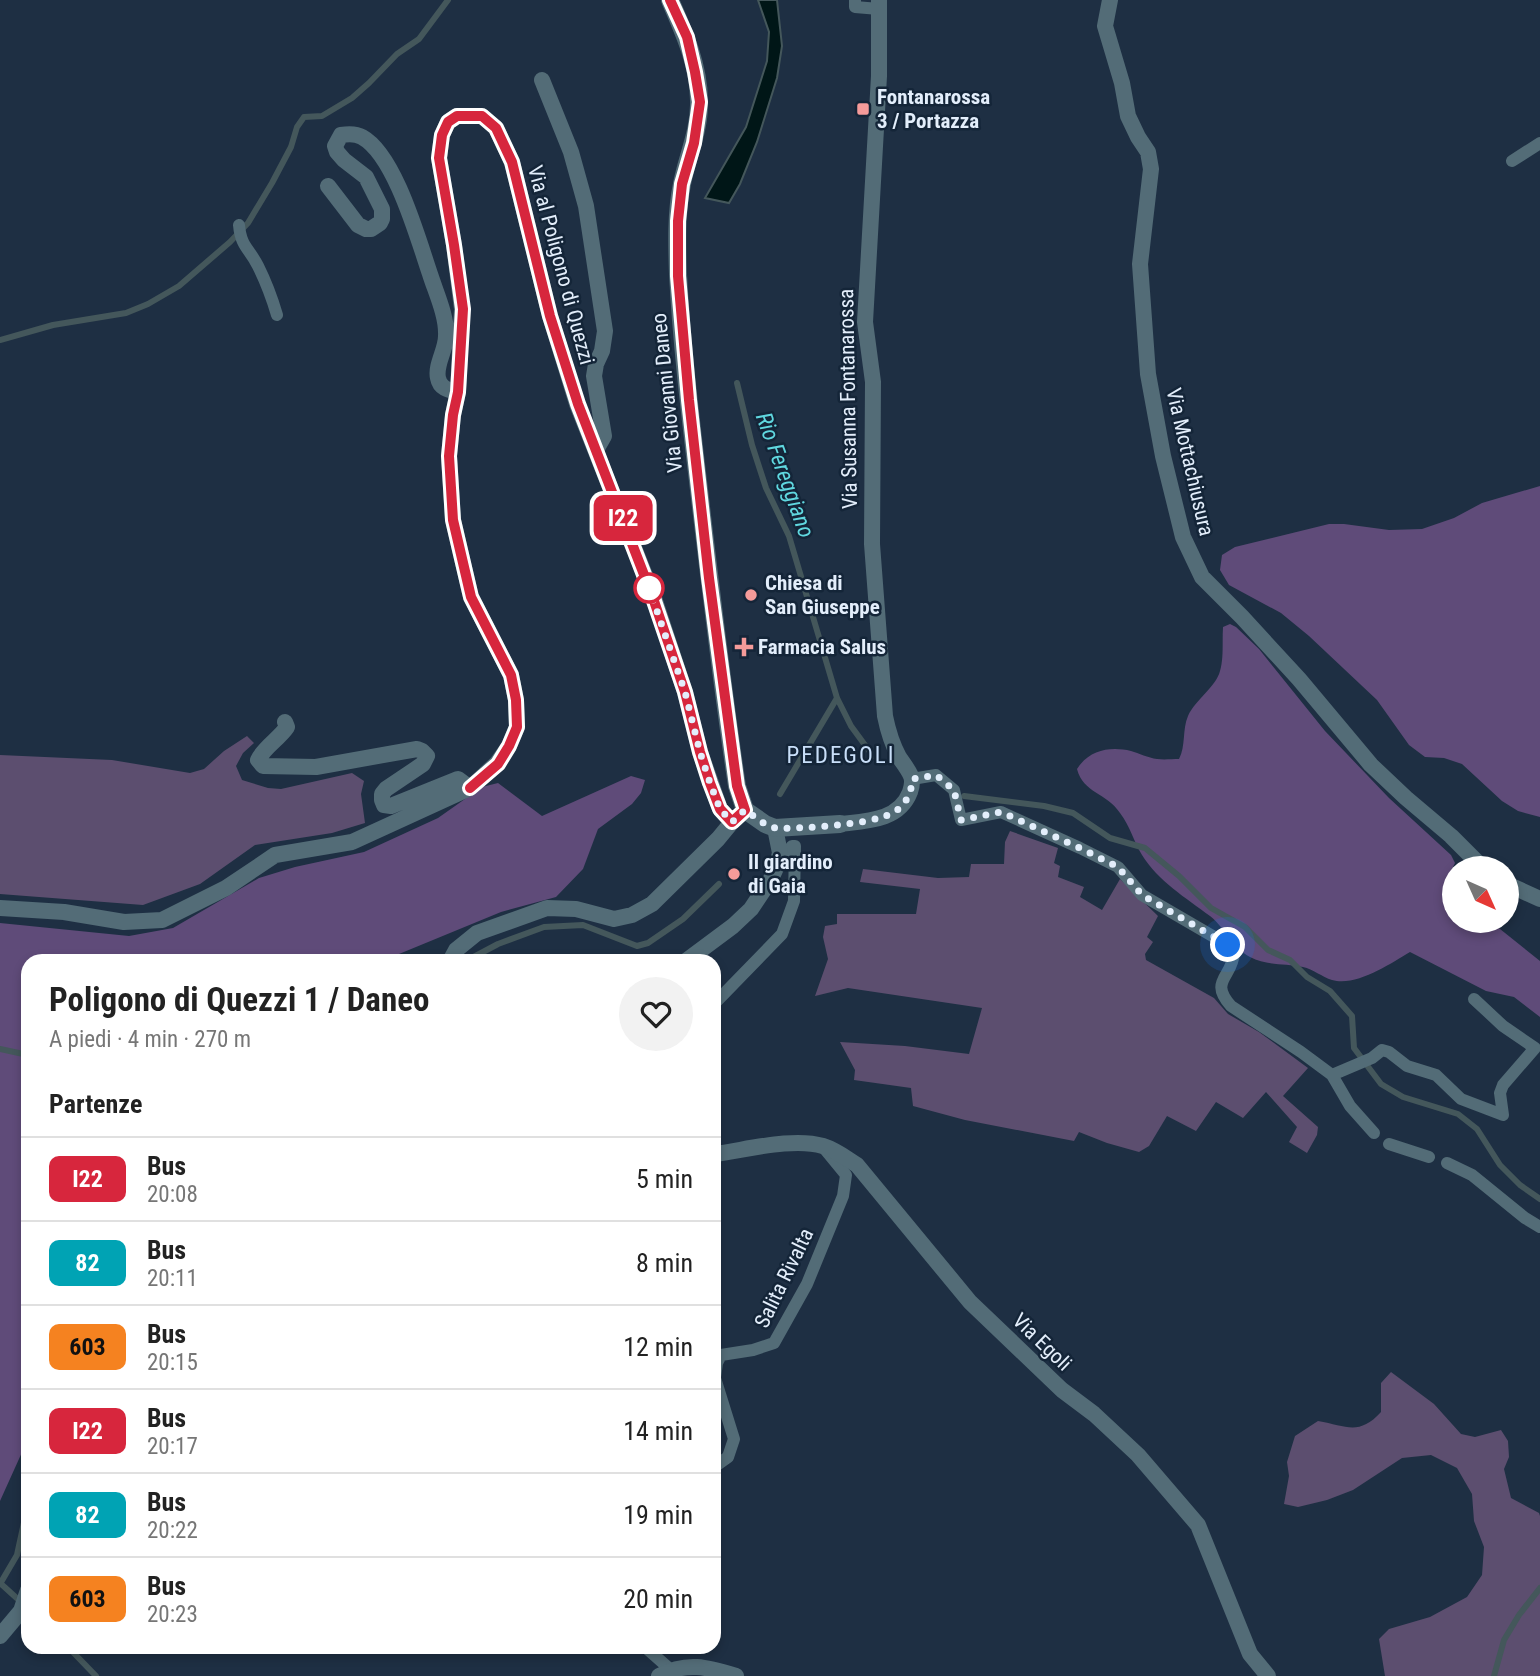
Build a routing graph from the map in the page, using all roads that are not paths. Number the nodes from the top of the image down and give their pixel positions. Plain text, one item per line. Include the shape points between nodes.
1 (670, 0) edge
2 (855, 0) edge
3 (1110, 0) edge
4 (879, 4) edge
5 (542, 80) dead end
6 (1540, 143) edge
7 (1512, 161) dead end
8 (328, 186) dead end
9 (240, 231) dead end
10 (277, 315) dead end
11 (458, 392) junction
12 (596, 450) junction
13 (285, 722) dead end
14 (912, 779) junction
15 (470, 788) junction
16 (745, 810) junction
17 (732, 822) junction
18 (840, 824) joint
19 (775, 828) junction
20 (1471, 856) edge
21 (776, 868) junction
22 (1519, 889) edge
23 (1540, 899) edge
24 (0, 908) edge
25 (454, 954) edge
26 (695, 954) edge
27 (721, 997) edge
28 (1474, 999) dead end
29 (1332, 1075) junction
30 (1374, 1133) dead end
31 (1389, 1144) dead end
32 (822, 1146) junction
33 (721, 1153) edge
34 (1429, 1157) dead end
35 (1447, 1163) dead end
36 (1540, 1227) edge
37 (721, 1355) edge
38 (721, 1397) edge
39 (721, 1462) edge
40 (21, 1611) edge
41 (0, 1636) edge
42 (651, 1654) edge
43 (668, 1674) edge
44 (736, 1676) edge
45 (1268, 1676) edge

1 - 16 street, Via Giovanni Daneo via 687,37 700,102 682,184 678,276 709,578 737,786
2 - 4 street via 855,7
3 - 20 street, Via Mottachiusura via 1105,26 1128,116 1148,152 1151,169 1140,264 1148,374 1183,537 1202,577 1299,679 1371,765
4 - 14 street, Via Susanna Fontanarossa via 864,322 873,382 872,544 885,716 888,733
5 - 12 street, Via al Poligono di Quezzi via 571,152 586,206 605,331 594,376 604,436
6 - 7 street
8 - 11 street via 358,225 371,229 380,223 382,209 366,177 337,152 341,135 362,137 394,176 443,317 446,337 438,382
9 - 10 street
11 - 12 street, Via al Poligono di Quezzi via 463,309 439,158 448,122 457,116 482,116 496,128 512,162 550,316
11 - 15 street, Via al Poligono di Quezzi via 449,456 453,520 471,597 511,675 517,727 498,764
12 - 17 street, Via al Poligono di Quezzi via 653,598 710,783 720,809
13 - 15 street via 284,732 260,755 262,766 316,767 416,749 427,756 424,764 386,789 384,805 458,779
14 - 18 street via 909,795 896,811 879,819
14 - 29 street via 936,775 954,790 961,820 1001,812 1118,867 1142,895 1234,952 1220,990 1231,1006
15 - 24 street, Via al Poligono di Quezzi via 352,842 275,855 226,888 162,920 124,922
16 - 17 street
16 - 19 street
17 - 25 street via 641,911 614,919 576,909 548,908 477,933
18 - 19 street
19 - 21 street via 780,853
21 - 26 street via 751,909
21 - 27 street via 795,846 794,901 782,934
22 - 23 street
28 - 29 street via 1535,1048 1503,1085 1503,1115 1461,1099 1436,1075 1407,1066 1382,1050
29 - 30 street via 1350,1106
31 - 34 street
32 - 33 street, Via Egoli via 799,1142
32 - 37 street, Salita Rivalta via 846,1175 843,1196 807,1284 774,1343
32 - 45 street, Via Egoli via 857,1165 970,1302 1138,1455 1198,1525 1250,1654
35 - 36 street via 1472,1175
38 - 39 street, Salita Rivalta via 734,1439 728,1457
40 - 41 street
42 - 43 street
43 - 44 street via 683,1667

